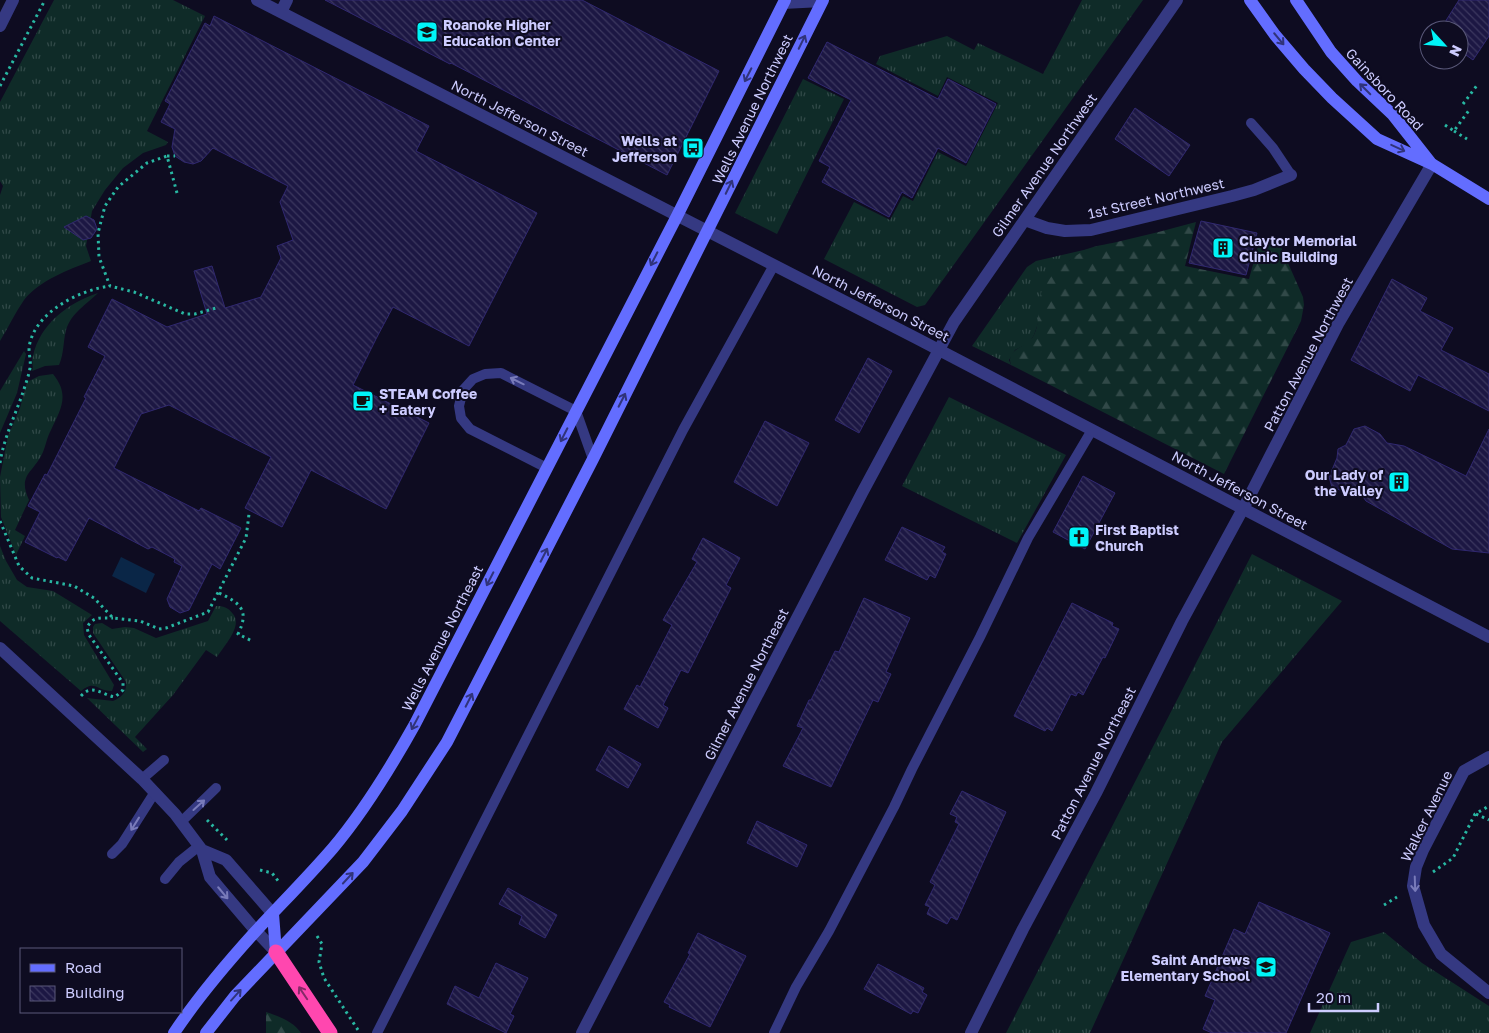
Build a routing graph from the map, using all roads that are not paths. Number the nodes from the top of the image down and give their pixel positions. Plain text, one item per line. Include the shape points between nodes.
1 (13, 0) edge
2 (257, 0) edge
3 (287, 0) edge
4 (1177, 0) edge
5 (1250, 0) edge
6 (1296, 0) edge
7 (822, 1) edge
8 (784, 2) edge
9 (281, 12) junction
10 (0, 26) edge
11 (1251, 123) dead end
12 (1432, 164) junction
13 (1292, 175) joint
14 (1489, 199) edge
15 (677, 216) junction
16 (1025, 220) junction
17 (708, 231) junction
18 (774, 265) junction
19 (940, 350) junction
20 (576, 411) junction
21 (1092, 430) junction
22 (593, 459) junction
23 (547, 468) junction
24 (1244, 507) junction
25 (1489, 637) edge
26 (0, 648) edge
27 (1489, 757) edge
28 (164, 760) dead end
29 (142, 779) junction
30 (216, 788) dead end
31 (155, 792) junction
32 (181, 822) junction
33 (201, 848) junction
34 (112, 854) dead end
35 (165, 879) dead end
36 (273, 914) junction
37 (256, 931) junction
38 (276, 952) junction
39 (1489, 993) edge
40 (174, 1033) edge
41 (206, 1033) edge
42 (330, 1033) edge
43 (377, 1033) edge
44 (582, 1033) edge
45 (774, 1033) edge
46 (971, 1033) edge

1 - 10 street
2 - 9 street, North Jefferson Street
3 - 9 street
4 - 16 street, Gilmer Avenue Northwest
5 -> 12 main road, Gainsboro Road via 1304,69 1355,119 1377,138
12 -> 6 main road, Gainsboro Road via 1393,115 1331,52
7 - 8 lane
17 -> 7 main road, Wells Avenue Northwest
8 -> 15 main road, Wells Avenue Northwest
9 - 15 street, North Jefferson Street
11 - 13 lane
12 - 14 main road
12 - 24 street, Patton Avenue Northwest via 1338,324
13 - 16 street, 1st Street Northwest via 1254,190 1091,230 1065,231
15 - 17 street, North Jefferson Street
15 -> 20 main road, Wells Avenue Northeast
16 - 19 street, Gilmer Avenue Northwest via 954,322
17 - 18 street, North Jefferson Street
22 -> 17 main road
18 - 19 street, North Jefferson Street
18 - 43 lane via 683,430
19 - 21 street, North Jefferson Street
19 - 44 street, Gilmer Avenue Northeast via 862,493
20 - 22 lane
20 -> 23 main road, Wells Avenue Northeast
20 -> 23 lane via 501,373 485,374 463,390 459,406 461,418 470,428
21 - 24 street, North Jefferson Street
21 - 45 lane via 1028,538 894,807
38 -> 22 main road via 374,849 432,767
23 -> 36 main road, Wells Avenue Northeast via 394,762 334,847
24 - 25 street, North Jefferson Street
24 - 46 street, Patton Avenue Northeast via 1182,621
26 - 29 street
27 -> 39 street, Walker Avenue via 1464,771 1423,850 1413,886 1424,926 1441,954
28 - 29 lane
29 - 31 street
32 -> 30 lane
31 - 32 street
31 -> 34 lane via 122,844
32 - 33 street
33 - 35 lane via 179,862
33 - 36 street via 226,860
33 -> 37 street via 210,877
36 - 37 main road, Wells Avenue Northeast
36 - 38 main road
37 - 38 street
37 - 40 main road, Wells Avenue Northeast via 204,991
41 -> 38 main road
42 -> 38 highway

